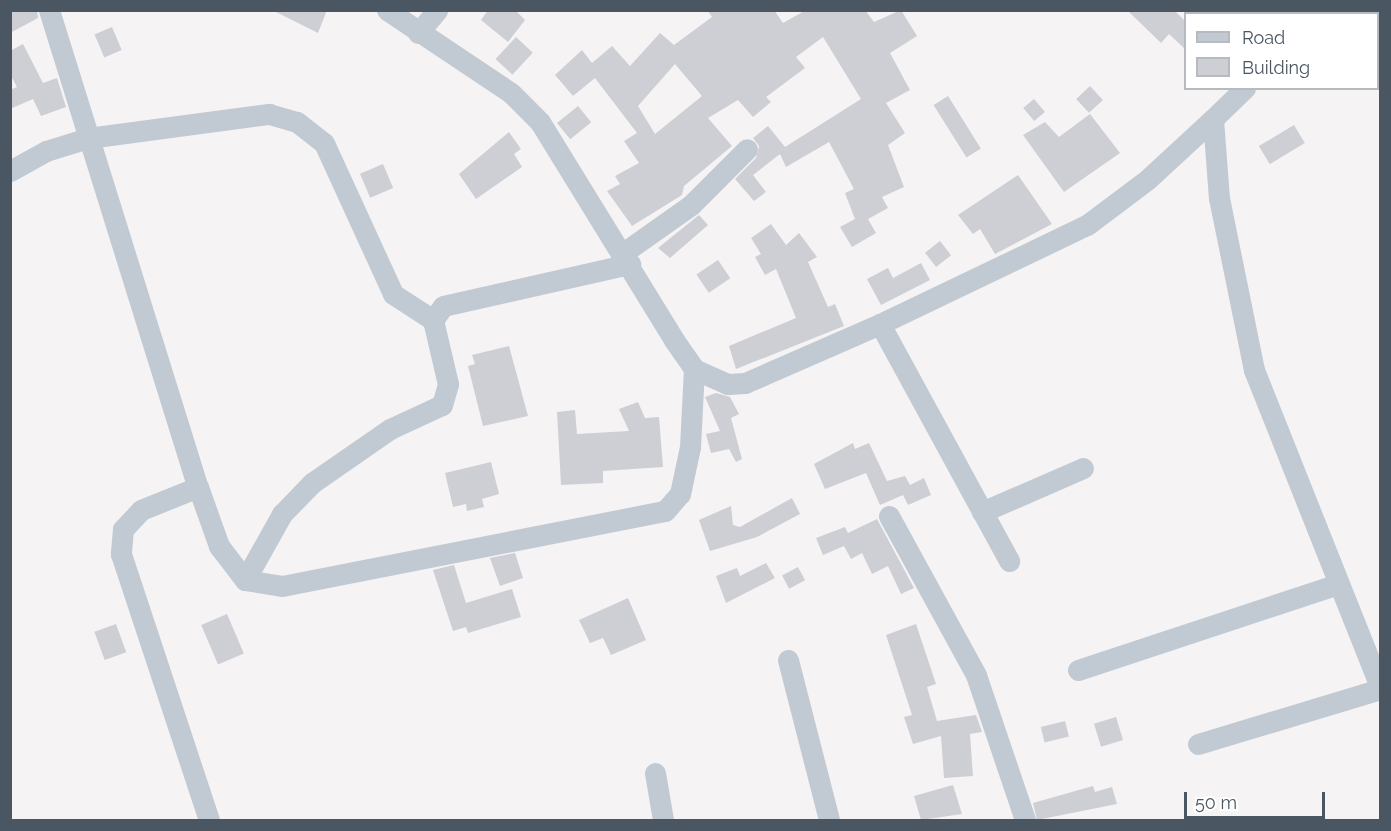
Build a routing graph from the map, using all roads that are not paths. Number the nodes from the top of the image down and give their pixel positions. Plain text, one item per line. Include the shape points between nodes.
1 (49, 10) edge
2 (387, 10) edge
3 (437, 10) edge
4 (418, 33) junction
5 (1243, 90) edge
6 (1213, 119) junction
7 (88, 138) junction
8 (747, 149) dead end
9 (10, 171) edge
10 (626, 259) junction
11 (433, 320) junction
12 (880, 324) junction
13 (694, 369) junction
14 (1083, 468) dead end
15 (198, 487) junction
16 (982, 512) junction
17 (889, 516) dead end
18 (1009, 561) dead end
19 (245, 580) junction
20 (1338, 584) junction
21 (788, 660) dead end
22 (1078, 670) dead end
23 (1380, 687) edge
24 (1198, 744) dead end
25 (655, 773) dead end
26 (209, 820) edge
27 (663, 820) edge
28 (830, 820) edge
29 (1025, 820) edge

1 - 7 street
2 - 4 street
3 - 4 street
4 - 10 street via 511,93 540,122
5 - 6 street
6 - 12 street via 1148,179 1087,225
6 - 20 street via 1219,198 1254,370
7 - 9 street via 46,151
7 - 11 street via 269,114 297,122 324,143 393,294
7 - 15 street
8 - 10 street via 691,205
10 - 11 street via 443,306
10 - 13 street
11 - 19 street via 448,384 442,405 390,429 312,483 282,514
12 - 13 street via 746,383 707,378
12 - 16 street
13 - 19 street via 690,447 681,494 665,511 636,521 282,586
14 - 16 street
15 - 19 street via 219,546
15 - 26 street via 141,510 123,529 122,554
16 - 18 street
17 - 29 street via 976,675
20 - 22 street
20 - 23 street
21 - 28 street
23 - 24 street
25 - 27 street

